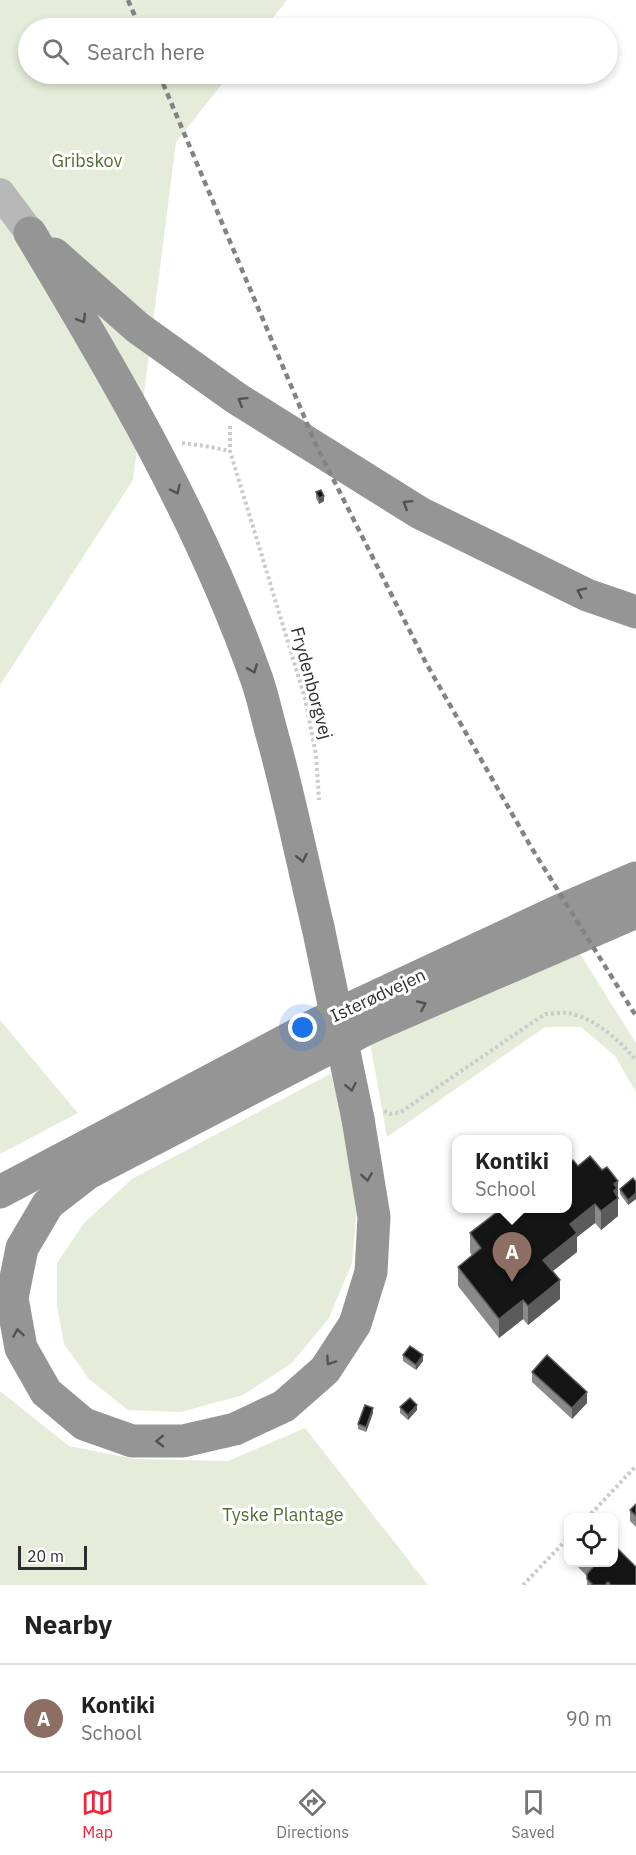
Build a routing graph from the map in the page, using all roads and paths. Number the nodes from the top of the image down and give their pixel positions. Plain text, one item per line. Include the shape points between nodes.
1 (0, 193) edge
2 (30, 233) junction
3 (230, 451) dead end
4 (636, 612) edge
5 (320, 810) dead end
6 (636, 878) edge
7 (636, 912) edge
8 (636, 1060) edge
9 (369, 1114) junction
10 (0, 1192) edge
11 (636, 1466) edge
12 (592, 1513) edge
13 (564, 1542) edge
14 (523, 1585) edge

1 - 2 street
4 -> 2 highway via 587,595 420,513 237,398 138,328
2 -> 9 highway, bridge via 113,372 175,487 228,604 257,680 279,759 318,927
3 - 5 path, Frydenborgvej via 305,698 316,754
6 - 10 highway, Isterødvejen via 317,1024
9 -> 7 highway via 374,1217 371,1272 355,1324 325,1370 284,1406 235,1430 183,1441 132,1442 84,1424 46,1392 21,1348 12,1298 22,1248 48,1204 88,1173 348,1038
8 - 9 path via 592,1022 568,1013 545,1014 401,1112
11 - 12 path
13 - 14 path

